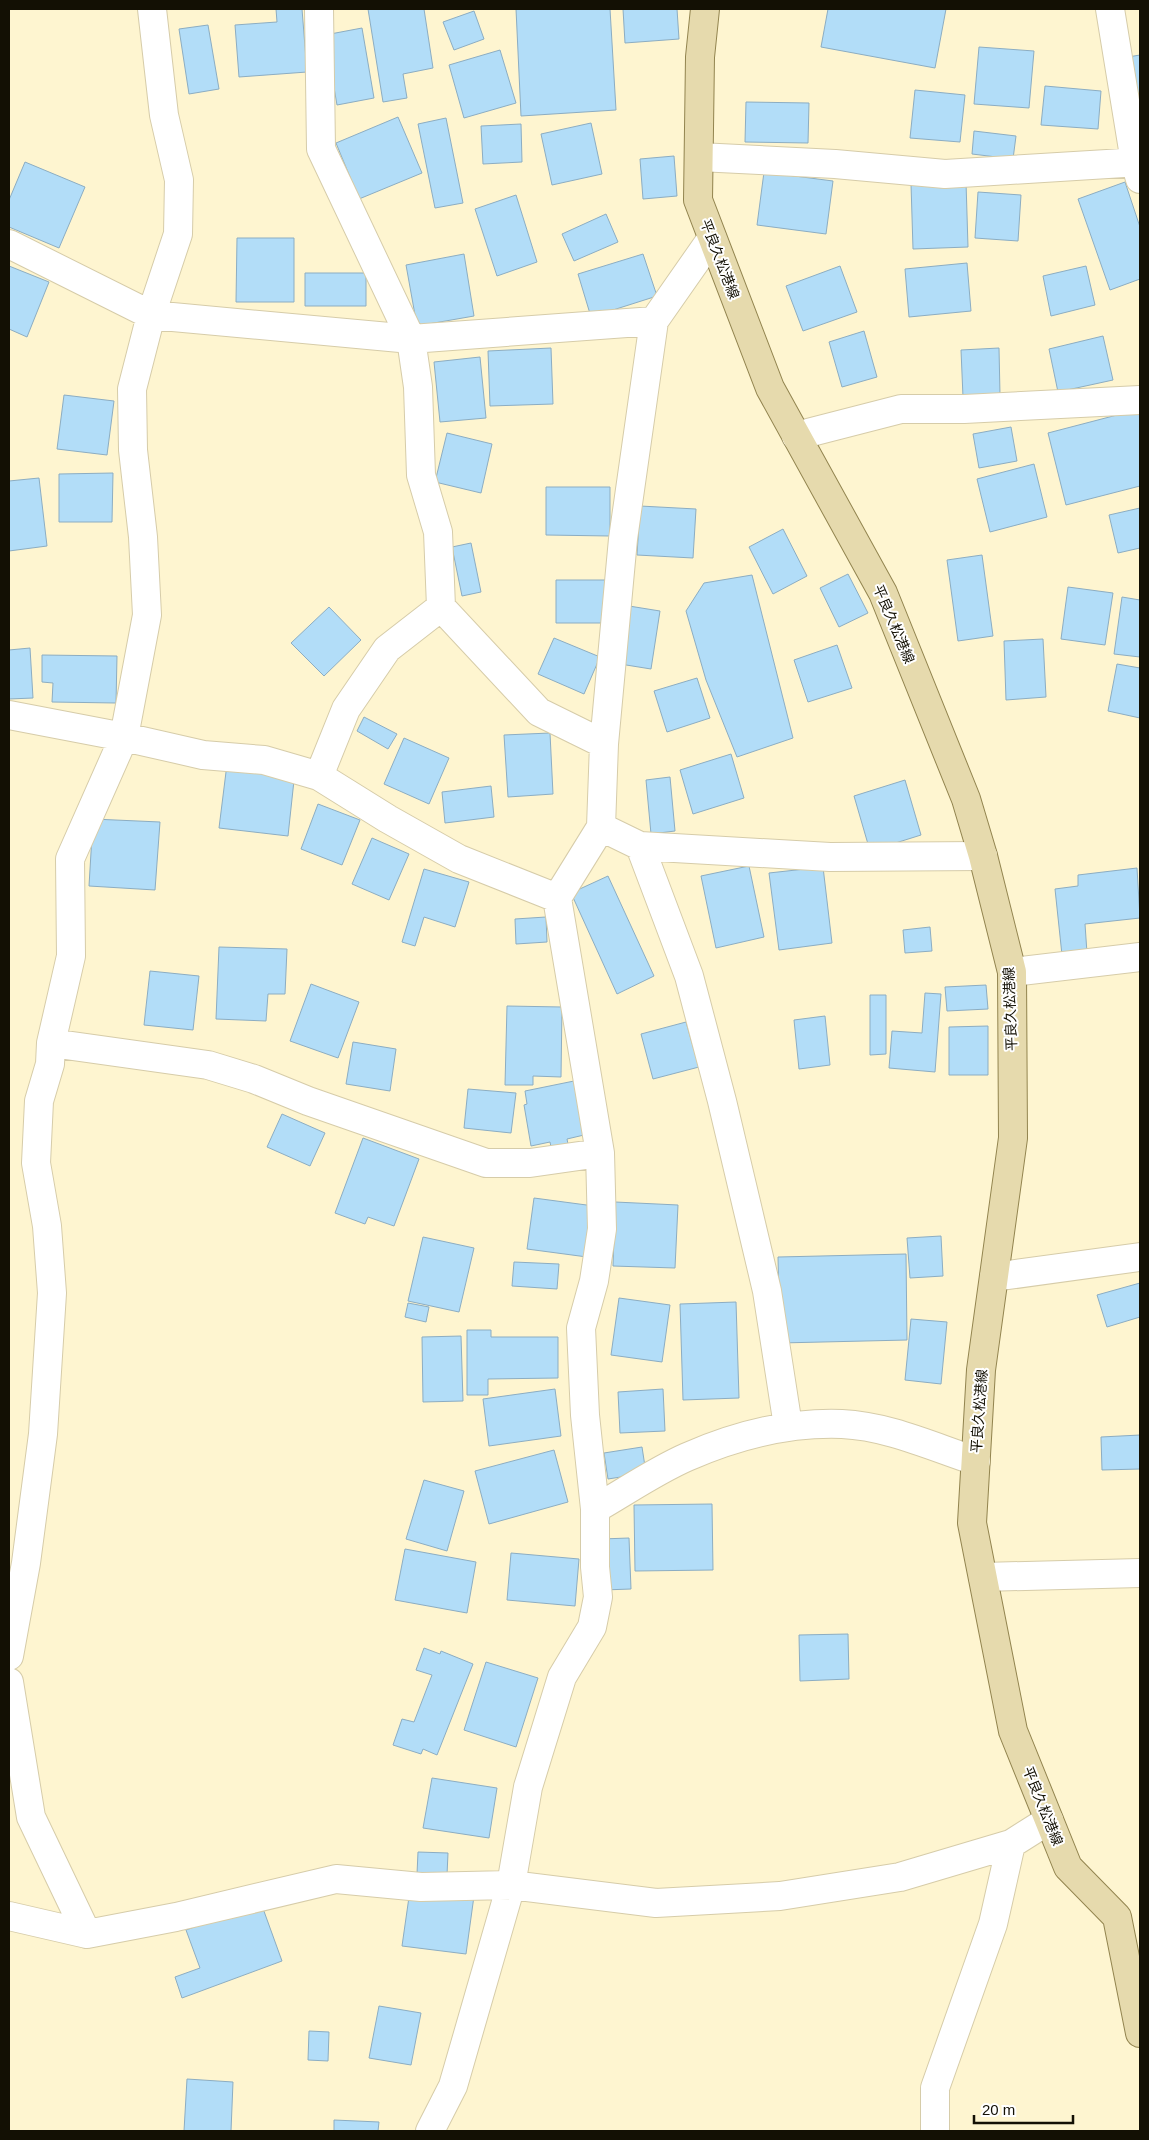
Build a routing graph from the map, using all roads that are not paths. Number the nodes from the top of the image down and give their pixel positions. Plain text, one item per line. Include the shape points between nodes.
1 (152, 9) edge
2 (319, 9) edge
3 (705, 9) edge
4 (1110, 9) edge
5 (698, 157) junction
6 (1138, 168) edge
7 (712, 238) junction
8 (9, 244) edge
9 (151, 315) junction
10 (654, 321) junction
11 (411, 339) junction
12 (1140, 400) edge
13 (796, 436) junction
14 (441, 606) junction
15 (9, 715) edge
16 (124, 737) junction
17 (604, 744) junction
18 (319, 776) junction
19 (601, 827) junction
20 (640, 846) junction
21 (983, 856) junction
22 (557, 898) junction
23 (1140, 957) edge
24 (1012, 972) junction
25 (51, 1043) junction
26 (600, 1152) junction
27 (1140, 1257) edge
28 (994, 1277) junction
29 (788, 1426) junction
30 (976, 1462) junction
31 (595, 1509) junction
32 (1140, 1573) edge
33 (983, 1576) junction
34 (9, 1656) edge
35 (9, 1682) edge
36 (1049, 1820) junction
37 (1011, 1844) junction
38 (511, 1886) junction
39 (9, 1916) edge
40 (87, 1934) junction
41 (1140, 2033) edge
42 (430, 2131) edge
43 (935, 2131) edge

1 - 9 street via 164,115 179,180 178,234
2 - 11 street via 320,149
3 - 5 main road, 平良久松港線 via 700,57
4 - 6 street
5 - 6 street via 945,174
5 - 7 main road, 平良久松港線 via 698,200
7 - 10 street
7 - 13 main road, 平良久松港線 via 770,388
8 - 9 street
9 - 11 street
9 - 16 street via 132,389 133,450 143,537 147,615
10 - 11 street
10 - 17 street via 623,539
11 - 14 street via 418,387 421,475 438,532
12 - 13 street via 901,409
13 - 21 main road, 平良久松港線 via 883,593 966,800
14 - 17 street via 539,712
14 - 18 street via 387,649 346,709
15 - 16 street
16 - 18 street via 203,756 264,760
16 - 25 street via 70,859 71,956
17 - 19 street
18 - 22 street via 459,859
19 - 20 street
19 - 22 street
20 - 21 street via 830,857
20 - 29 street via 688,976 722,1101 767,1291
21 - 24 main road, 平良久松港線
22 - 26 street
23 - 24 street
24 - 28 main road, 平良久松港線 via 1013,1138
25 - 26 street via 208,1065 486,1164 530,1163
25 - 34 street via 50,1064 40,1100 36,1163 47,1226 52,1293 43,1434 26,1563
26 - 31 street via 602,1229 594,1280 581,1328 585,1415
27 - 28 street
28 - 30 main road, 平良久松港線 via 981,1370
29 - 30 street via 843,1424 891,1432
29 - 31 street via 687,1457
30 - 33 main road, 平良久松港線 via 972,1523
31 - 38 street via 598,1597 592,1627 562,1676 528,1787
32 - 33 street
33 - 36 main road, 平良久松港線 via 1013,1730
35 - 40 street via 31,1817
36 - 37 street
36 - 41 main road, 平良久松港線 via 1068,1867 1118,1917
37 - 38 street via 900,1877 780,1896 656,1903
37 - 43 street via 993,1924 935,2088
38 - 40 street via 421,1887 336,1878 176,1917
38 - 42 street via 453,2086
39 - 40 street

